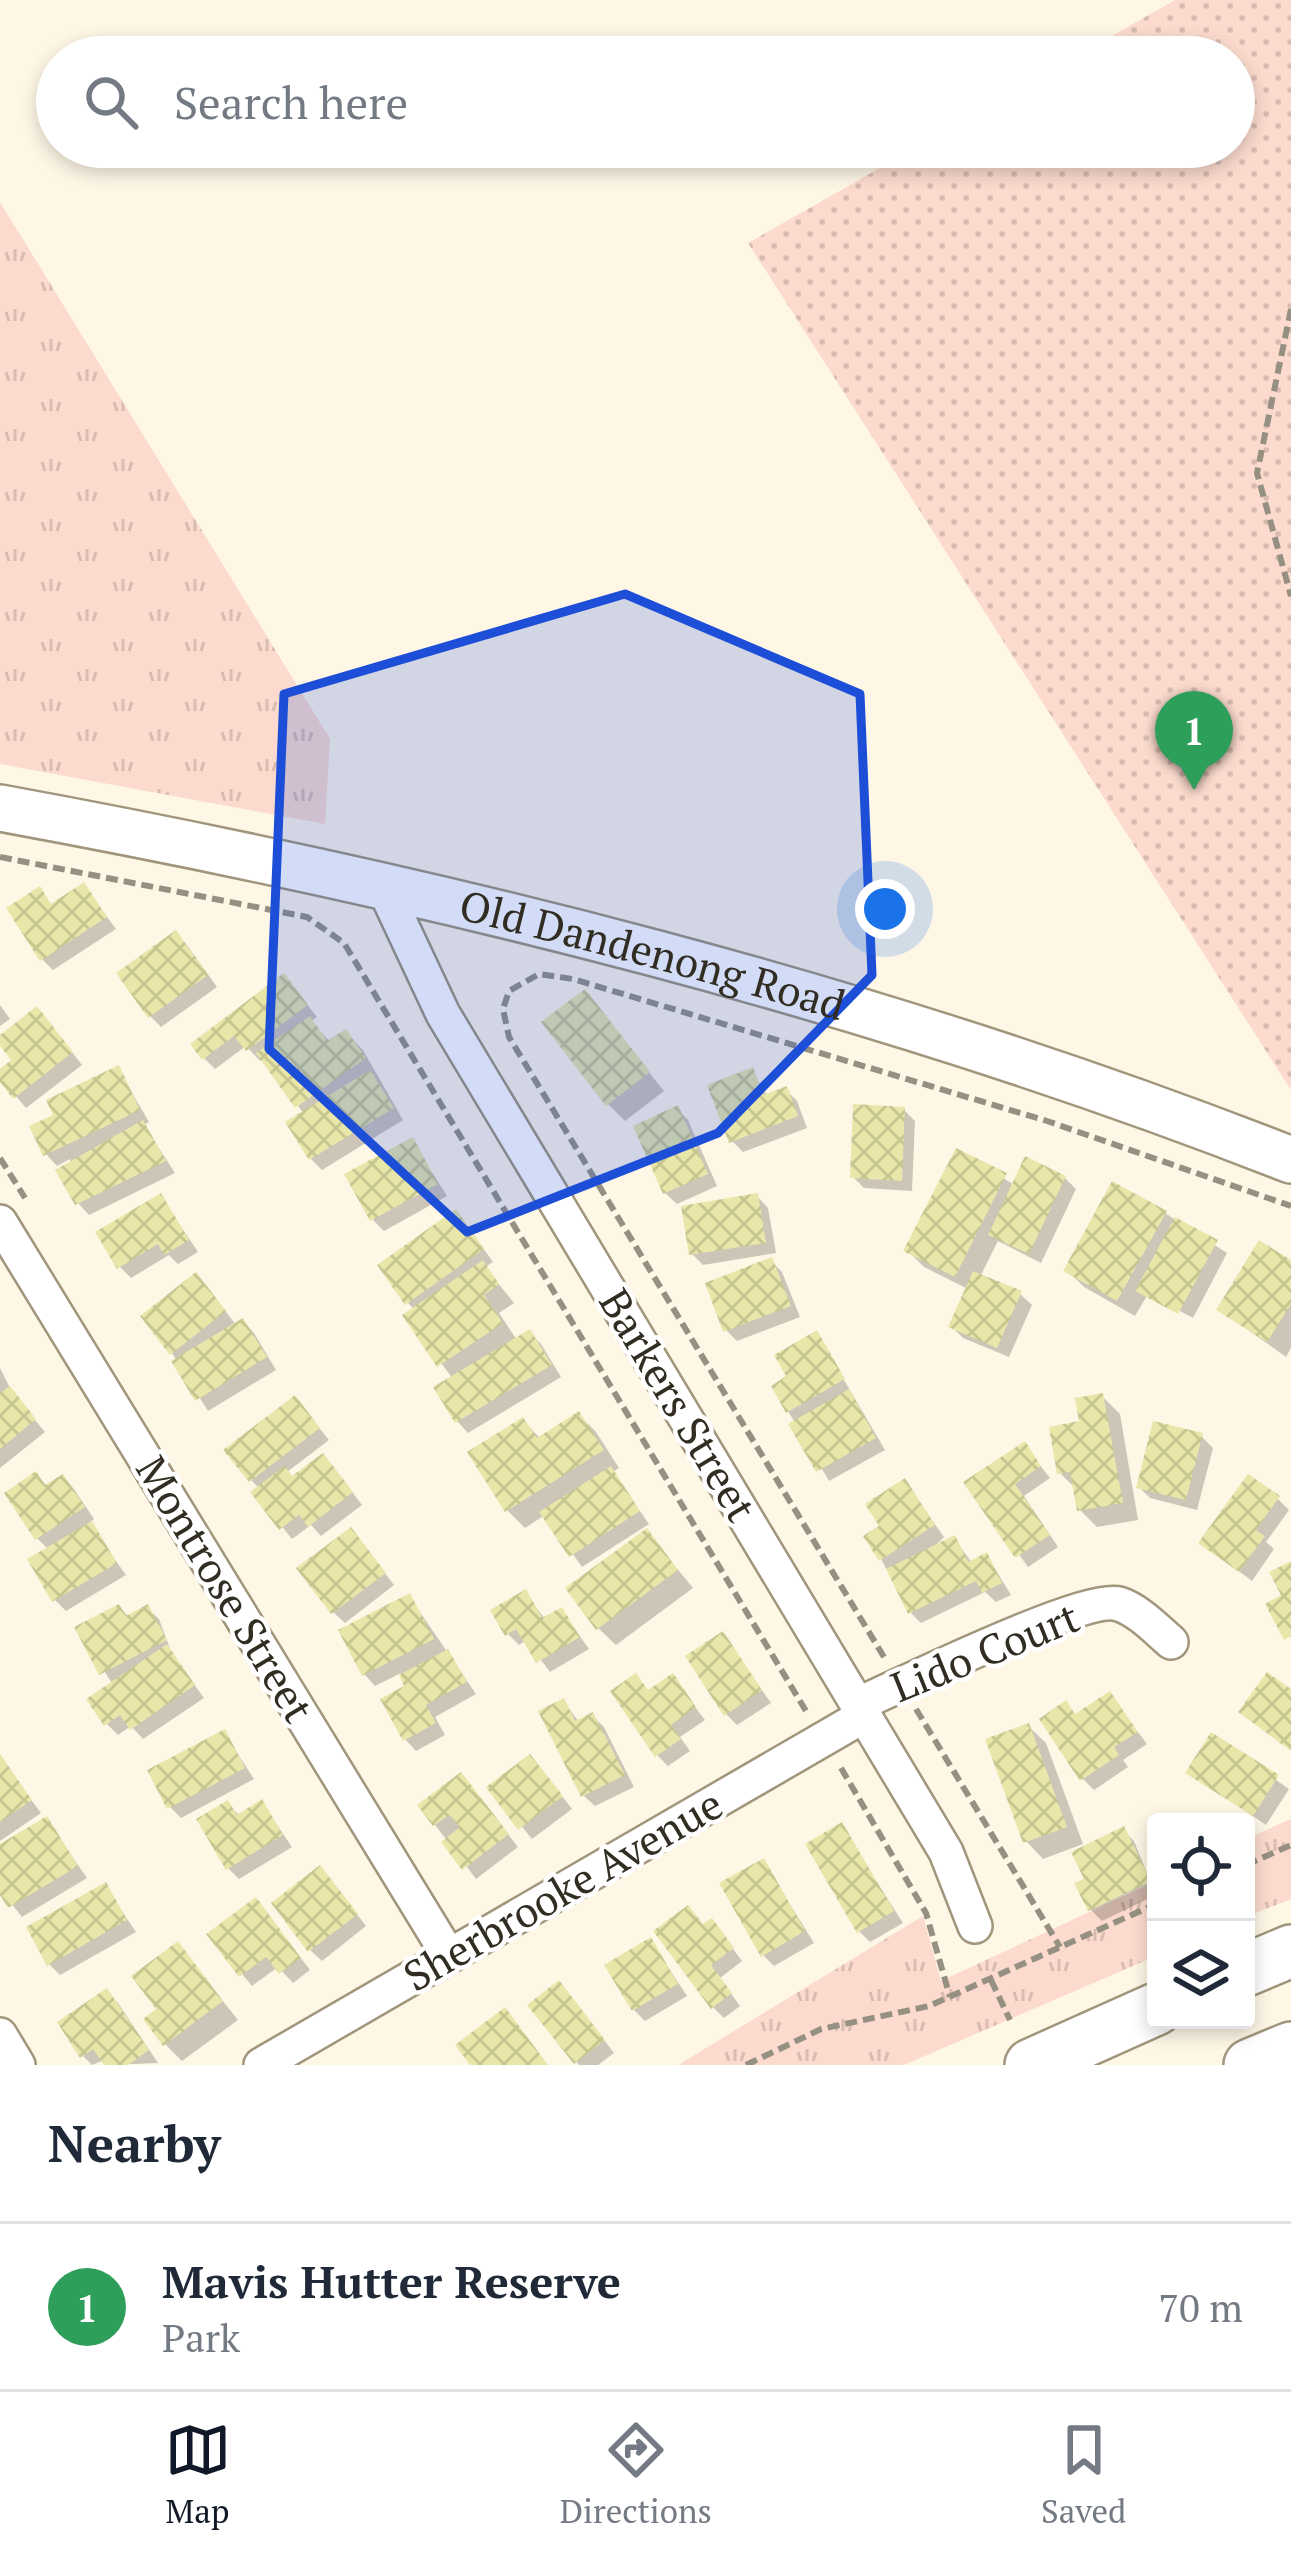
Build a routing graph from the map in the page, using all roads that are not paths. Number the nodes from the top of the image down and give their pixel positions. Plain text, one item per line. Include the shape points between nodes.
1 (0, 808) edge
2 (382, 884) junction
3 (1291, 1160) edge
4 (12, 1210) edge
5 (1171, 1642) dead end
6 (862, 1709) junction
7 (975, 1926) dead end
8 (1291, 1951) edge
9 (449, 1956) junction
10 (1255, 1966) edge
11 (1147, 2011) edge
12 (0, 2035) edge
13 (1020, 2043) edge
14 (1291, 2048) edge
15 (18, 2065) edge
16 (261, 2065) edge
17 (1250, 2065) edge

1 - 2 main road, Old Dandenong Road
2 - 3 main road, Old Dandenong Road via 873,1018 1139,1102
2 - 6 street, Barkers Street via 453,1031
4 - 9 street, Montrose Street
5 - 6 street, Lido Court via 1110,1603 1025,1630
6 - 7 street, Barkers Street via 958,1876
6 - 9 street, Sherbrooke Avenue via 815,1725
8 - 10 highway
9 - 16 street, Sherbrooke Avenue
11 - 13 highway
12 - 15 street
14 - 17 highway

